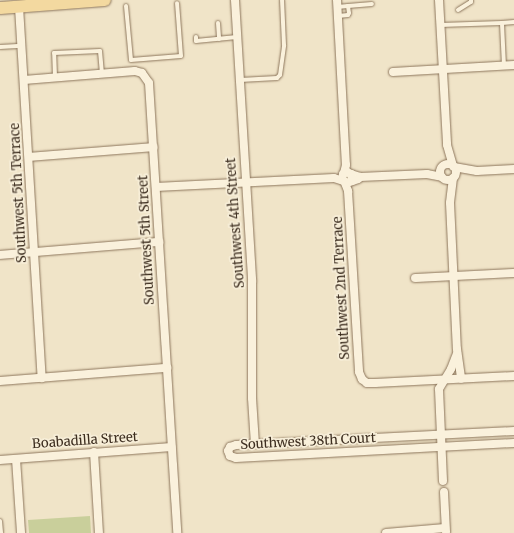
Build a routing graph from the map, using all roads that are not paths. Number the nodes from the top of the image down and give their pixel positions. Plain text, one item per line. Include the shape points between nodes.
1 (105, 0) edge
2 (235, 0) edge
3 (282, 0) edge
4 (439, 0) edge
5 (471, 0) edge
6 (22, 3) edge
7 (177, 3) dead end
8 (337, 3) edge
9 (372, 4) dead end
10 (126, 6) dead end
11 (348, 6) junction
12 (0, 8) edge
13 (458, 10) dead end
14 (338, 16) junction
15 (514, 22) edge
16 (218, 23) dead end
17 (502, 23) junction
18 (440, 25) junction
19 (237, 37) junction
20 (219, 38) junction
21 (196, 39) dead end
22 (22, 46) junction
23 (0, 47) edge
24 (131, 60) junction
25 (514, 65) edge
26 (504, 66) junction
27 (442, 69) junction
28 (131, 71) junction
29 (393, 72) dead end
30 (102, 73) junction
31 (55, 77) junction
32 (24, 80) junction
33 (240, 80) junction
34 (447, 145) junction
35 (154, 147) junction
36 (29, 157) junction
37 (443, 167) junction
38 (454, 167) junction
39 (514, 169) edge
40 (477, 171) junction
41 (427, 174) junction
42 (347, 178) junction
43 (443, 178) junction
44 (454, 178) junction
45 (246, 183) junction
46 (156, 187) junction
47 (450, 203) junction
48 (159, 242) junction
49 (35, 252) junction
50 (0, 255) edge
51 (514, 273) edge
52 (454, 276) junction
53 (415, 278) dead end
54 (457, 349) junction
55 (167, 368) junction
56 (514, 376) edge
57 (42, 378) junction
58 (461, 379) junction
59 (444, 380) junction
60 (0, 381) edge
61 (514, 431) edge
62 (440, 435) junction
63 (514, 443) edge
64 (255, 444) junction
65 (172, 447) junction
66 (441, 447) junction
67 (94, 452) junction
68 (16, 459) junction
69 (0, 460) edge
70 (443, 481) dead end
71 (444, 492) dead end
72 (0, 521) edge
73 (446, 530) edge
74 (1, 533) edge
75 (21, 533) edge
76 (99, 533) edge
77 (177, 533) edge
78 (386, 533) edge

1 - 6 main road via 38,5
2 - 19 street, Southwest 4th Street
3 - 33 lane via 284,45 280,75 277,78
4 - 18 street
5 - 13 lane
6 - 12 main road
6 - 22 street, Southwest 5th Terrace
7 - 24 lane via 181,56
8 - 11 lane
8 - 14 street, Southwest 2nd Terrace
9 - 11 lane
10 - 24 lane
11 - 14 lane via 348,15
14 - 42 street, Southwest 2nd Terrace
15 - 17 lane
16 - 20 lane
17 - 18 lane
17 - 26 lane
18 - 27 street
19 - 20 lane
19 - 33 street, Southwest 4th Street
20 - 21 lane
22 - 23 lane
22 - 32 street, Southwest 5th Terrace
24 - 28 lane
25 - 26 street
26 - 27 street
27 - 29 street
27 - 34 street
28 - 30 street
28 - 35 street, Southwest 5th Street via 144,75 150,88
30 - 31 street
30 - 31 lane via 100,50 54,54
31 - 32 street
32 - 36 street, Southwest 5th Terrace
33 - 45 street, Southwest 4th Street
34 - 37 street
34 - 38 street
35 - 36 street
35 - 46 street, Southwest 5th Street
36 - 49 street, Southwest 5th Terrace
37 - 38 street
37 - 41 street
37 - 43 street
38 - 40 street
38 - 44 street
39 - 40 street
40 - 44 street
41 - 42 street
41 - 43 street
42 - 45 street
42 - 59 street, Southwest 2nd Terrace via 359,372 364,382 371,383
43 - 44 street
43 - 47 street
44 - 47 street
45 - 46 street
45 - 64 street, Southwest 4th Street via 252,288 252,398
46 - 48 street, Southwest 5th Street
47 - 52 street
48 - 49 street
48 - 55 street, Southwest 5th Street
49 - 50 street
49 - 57 street, Southwest 5th Terrace
51 - 52 street
52 - 53 street
52 - 54 street
54 - 58 street
54 - 59 street via 455,360
55 - 57 street
55 - 65 street, Southwest 5th Street
56 - 58 street
57 - 60 street
58 - 59 street
59 - 62 street via 439,389
61 - 62 street, Southwest 38th Court
62 - 64 street, Southwest 38th Court
62 - 66 street
63 - 66 street, Southwest 38th Court
64 - 66 street, Southwest 38th Court via 233,446 228,449 229,454 236,458
65 - 67 street, Boabadilla Street
65 - 77 street
66 - 70 street
67 - 68 street, Boabadilla Street
67 - 76 street
68 - 69 street, Boabadilla Street
68 - 75 street
71 - 73 street
72 - 74 lane
73 - 78 street

